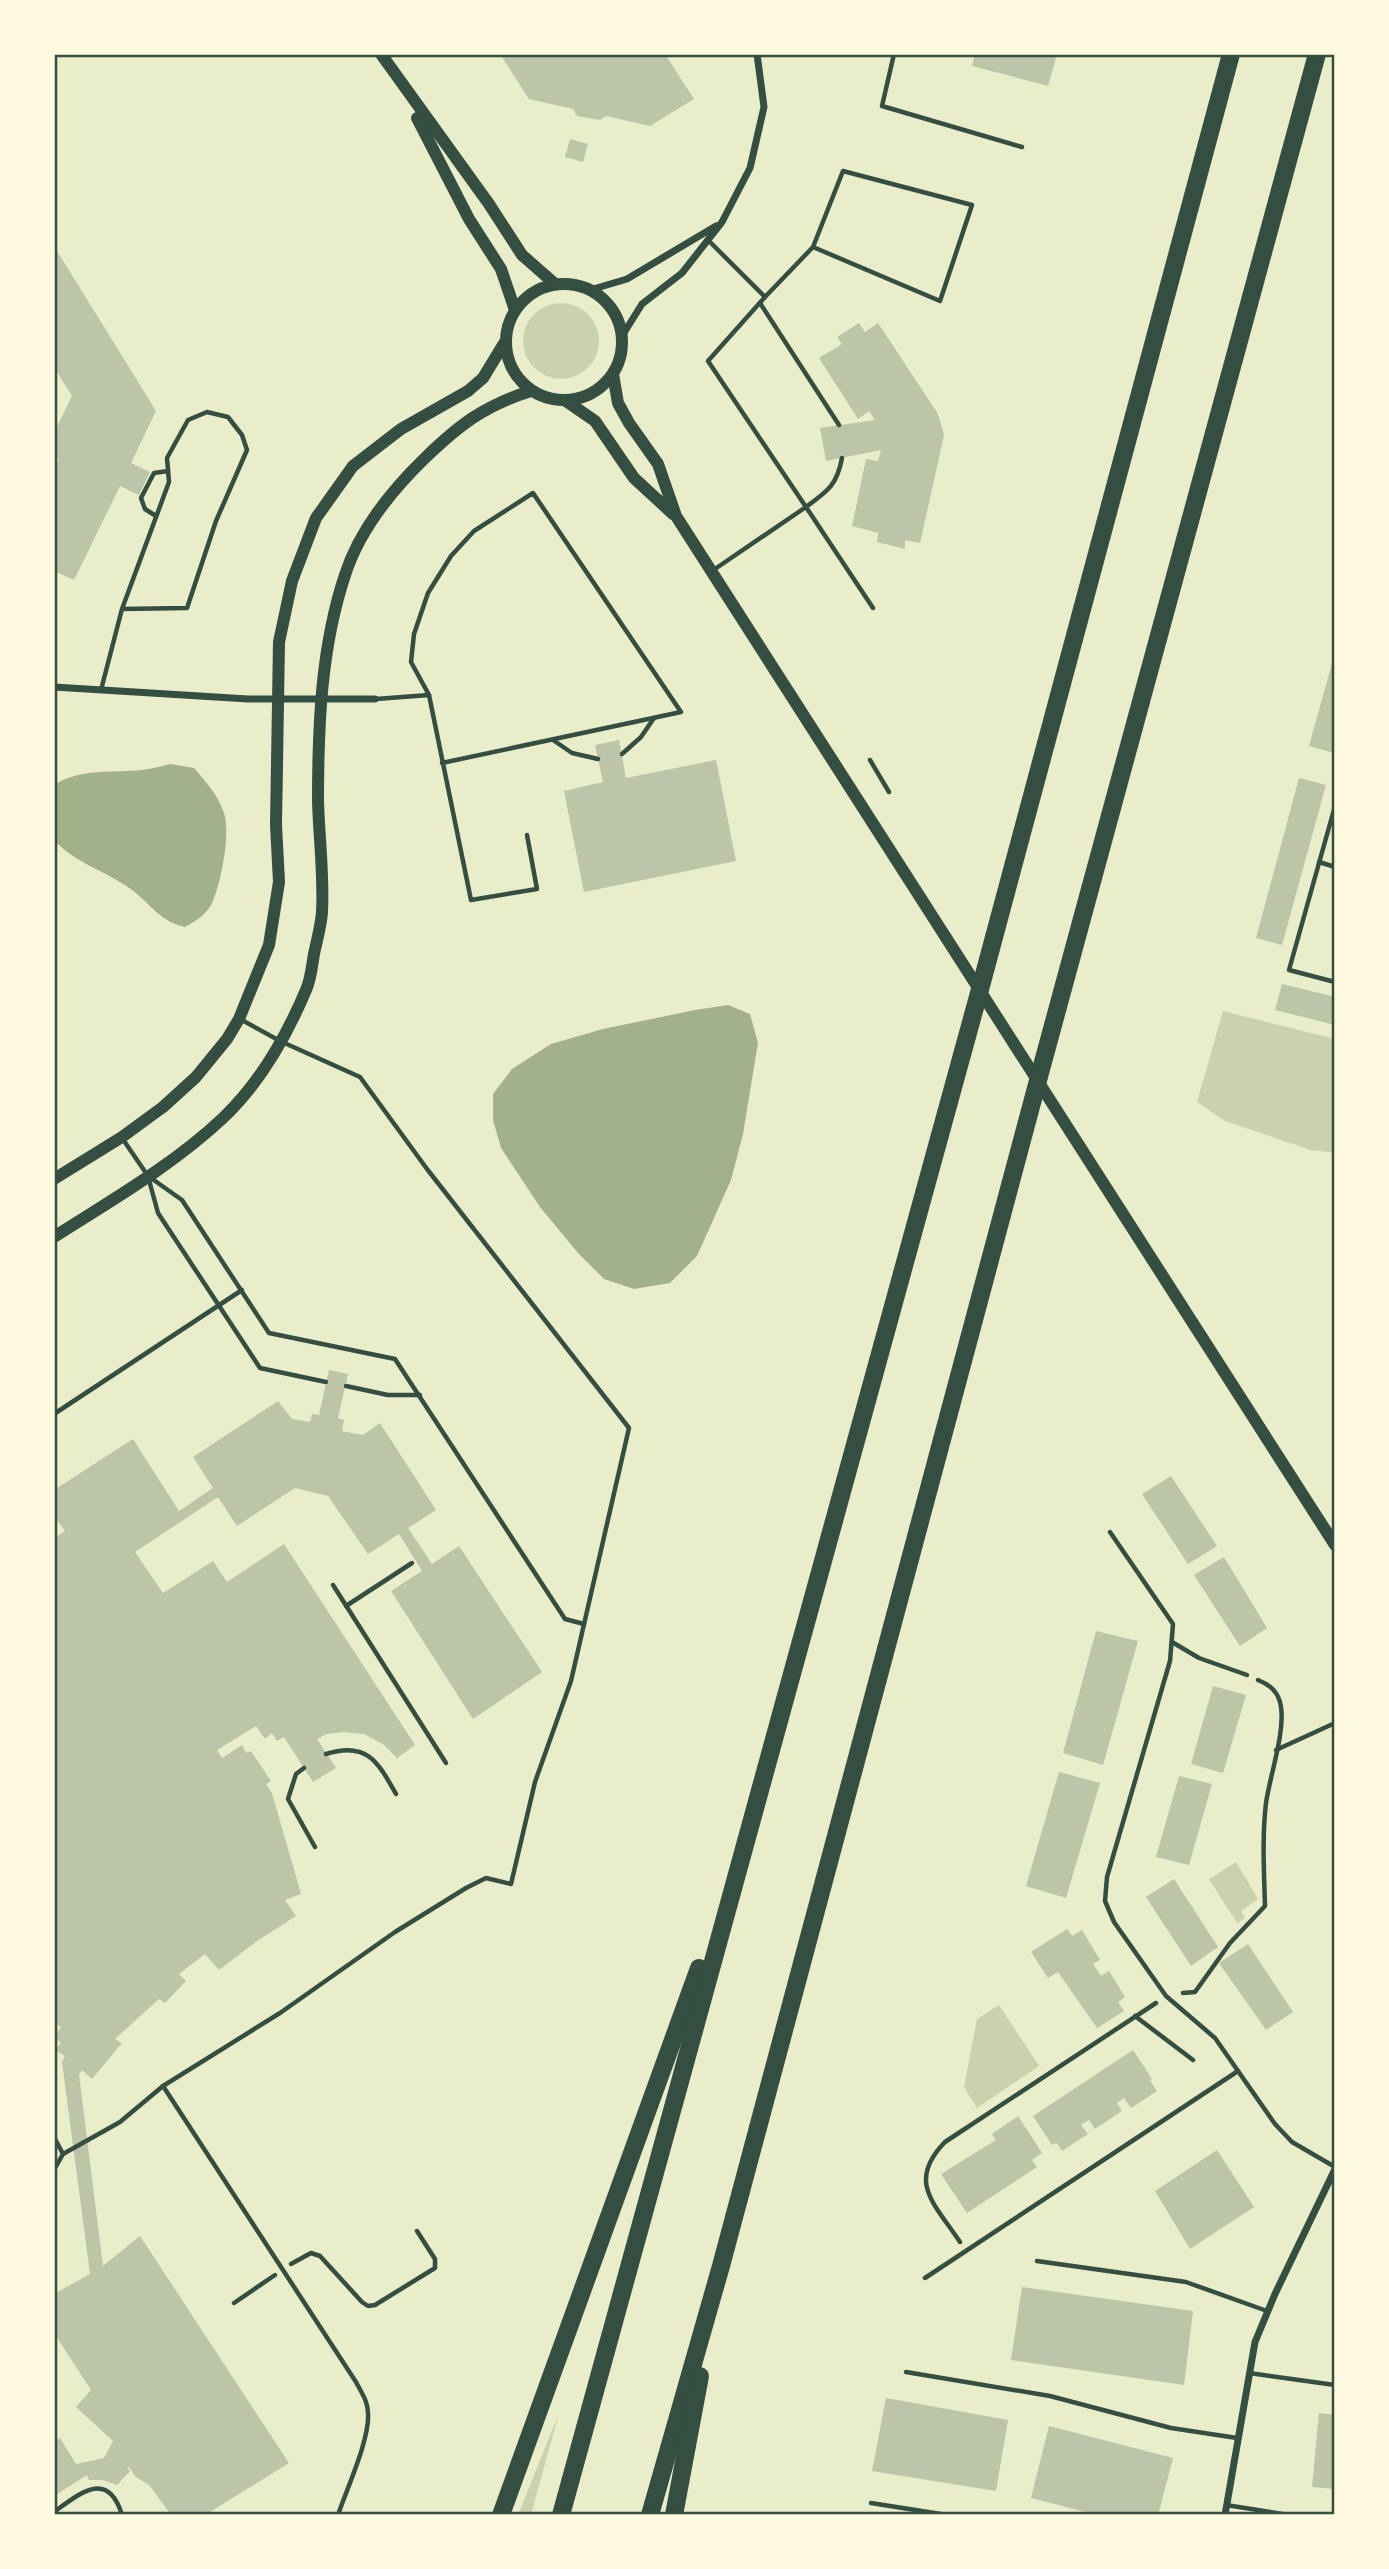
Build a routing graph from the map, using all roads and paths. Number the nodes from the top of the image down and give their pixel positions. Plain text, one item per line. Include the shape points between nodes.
1 (381, 54) edge
2 (757, 54) edge
3 (894, 54) edge
4 (1231, 54) edge
5 (1317, 54) edge
6 (400, 83) junction
7 (1022, 147) dead end
8 (722, 222) junction
9 (708, 240) junction
10 (813, 247) junction
11 (555, 284) junction
12 (590, 290) junction
13 (765, 297) junction
14 (760, 303) junction
15 (514, 310) junction
16 (622, 336) junction
17 (505, 342) junction
18 (613, 374) junction
19 (531, 391) junction
20 (566, 401) junction
21 (839, 425) dead end
22 (842, 458) dead end
23 (168, 471) junction
24 (806, 507) junction
25 (156, 516) junction
26 (676, 516) junction
27 (711, 572) junction
28 (873, 608) dead end
29 (122, 609) junction
30 (54, 687) edge
31 (101, 690) junction
32 (429, 695) junction
33 (278, 699) junction
34 (375, 699) joint
35 (321, 700) junction
36 (654, 717) junction
37 (552, 739) junction
38 (622, 754) dead end
39 (598, 759) dead end
40 (870, 760) dead end
41 (442, 763) junction
42 (889, 792) dead end
43 (1335, 806) edge
44 (527, 835) dead end
45 (1319, 862) junction
46 (1335, 867) edge
47 (1335, 982) edge
48 (239, 1019) junction
49 (280, 1041) junction
50 (122, 1137) junction
51 (148, 1175) junction
52 (54, 1179) edge
53 (54, 1237) edge
54 (242, 1290) junction
55 (219, 1306) junction
56 (326, 1382) dead end
57 (346, 1386) dead end
58 (420, 1395) junction
59 (54, 1413) edge
60 (1110, 1532) dead end
61 (1335, 1545) edge
62 (412, 1563) dead end
63 (333, 1585) dead end
64 (346, 1606) junction
65 (584, 1624) junction
66 (1171, 1642) junction
67 (1247, 1675) joint
68 (1335, 1723) edge
69 (1276, 1750) junction
70 (326, 1754) dead end
71 (446, 1763) dead end
72 (304, 1768) dead end
73 (396, 1794) dead end
74 (315, 1847) dead end
75 (743, 1849) junction
76 (1166, 1996) junction
77 (1135, 2016) junction
78 (1193, 2060) dead end
79 (1238, 2071) junction
80 (163, 2087) junction
81 (54, 2137) edge
82 (63, 2154) junction
83 (1335, 2168) edge
84 (54, 2169) edge
85 (416, 2231) dead end
86 (966, 2251) junction
87 (1037, 2261) dead end
88 (721, 2266) junction
89 (283, 2270) junction
90 (925, 2278) dead end
91 (234, 2303) dead end
92 (1268, 2311) junction
93 (905, 2372) dead end
94 (1249, 2373) junction
95 (1335, 2385) edge
96 (1237, 2438) junction
97 (871, 2503) dead end
98 (1226, 2505) junction
99 (54, 2511) edge
100 (122, 2515) edge
101 (338, 2515) edge
102 (501, 2515) edge
103 (561, 2515) edge
104 (650, 2515) edge
105 (674, 2515) edge
106 (947, 2515) edge
107 (1225, 2515) edge
108 (1289, 2515) edge

1 - 6 street
2 - 8 street via 764,107 750,168
3 - 7 lane via 882,106
4 - 75 highway
5 - 88 highway
6 - 11 street via 522,256
6 - 15 street via 469,219 501,269
8 - 9 street
8 - 12 street via 627,279
9 - 13 lane
9 - 16 street via 682,273 642,304
10 - 10 lane via 843,171 972,205 940,301
10 - 13 lane
11 - 12 street
11 - 15 street via 539,289
12 - 16 street via 612,309
13 - 14 lane
14 - 21 lane
14 - 24 lane via 708,361
15 - 17 street
16 - 18 street
17 - 19 street via 512,370
17 - 33 street via 483,378 468,391 401,429 353,466 316,519 292,580 279,642
18 - 20 street via 592,393
18 - 26 street via 618,403 658,464
19 - 20 street
19 - 35 street via 479,411 450,433 406,477 371,522 345,573 330,629
20 - 26 street via 595,421 634,478
22 - 24 lane via 839,476 829,491
23 - 25 lane via 169,482
23 - 25 lane via 154,473 141,498 145,509
23 - 29 lane via 167,458 188,420 206,412 228,417 242,435 247,450 216,521 187,608
24 - 27 lane
24 - 28 lane
25 - 29 lane
26 - 27 street
27 - 61 street
29 - 31 lane
30 - 31 street
31 - 33 street
32 - 34 lane
32 - 36 lane via 411,663 414,634 428,593 451,556 474,531 533,493 681,712
32 - 41 lane
33 - 35 street
33 - 48 street via 279,882 269,945
34 - 35 street
35 - 49 street via 322,912 308,987
36 - 37 lane
36 - 38 lane
37 - 39 lane via 572,753
37 - 41 lane
40 - 42 path
41 - 44 lane via 471,900 537,889
43 - 45 lane
45 - 46 lane
45 - 47 lane via 1289,970
48 - 49 lane
48 - 50 street via 197,1077
49 - 51 street via 257,1079 225,1117
49 - 65 lane via 360,1077 629,1429
50 - 51 lane
50 - 52 street
51 - 53 street
51 - 54 lane via 182,1200
51 - 55 lane via 158,1213
54 - 55 lane
54 - 58 lane via 269,1333 396,1359
55 - 56 lane via 260,1368
55 - 59 lane
57 - 58 lane via 388,1395
58 - 65 lane via 565,1619
60 - 66 lane via 1173,1624
62 - 64 lane
63 - 64 lane
64 - 71 lane
65 - 80 lane via 571,1681 535,1782 511,1884 486,1878 466,1888
66 - 67 lane via 1199,1658
66 - 76 lane via 1170,1661 1107,1877 1105,1901 1114,1922
67 - 69 path via 1271,1686 1278,1697 1282,1708
68 - 69 path
69 - 76 path via 1266,1804 1265,1906 1230,1943 1195,1992
70 - 73 lane via 354,1749 366,1754 378,1762
72 - 74 lane via 296,1774 288,1799
75 - 102 highway
75 - 103 highway
76 - 77 path
76 - 79 lane via 1215,2038
77 - 78 path
77 - 86 path via 932,2155 925,2171 926,2187
79 - 83 lane via 1292,2142
79 - 86 lane
80 - 82 lane via 120,2122
80 - 89 lane
81 - 82 lane
82 - 84 lane
83 - 92 street
85 - 89 path via 435,2259 435,2268 375,2305 362,2302 320,2256 311,2253
86 - 90 lane
87 - 92 lane via 1186,2282
88 - 104 highway
88 - 105 highway
89 - 91 path
89 - 101 lane via 366,2400 369,2413
92 - 94 street
93 - 96 lane via 1050,2396 1171,2428
94 - 95 lane
94 - 96 street
96 - 98 street
97 - 106 lane
98 - 107 street
98 - 108 lane
99 - 100 lane via 82,2492 100,2488 115,2498

